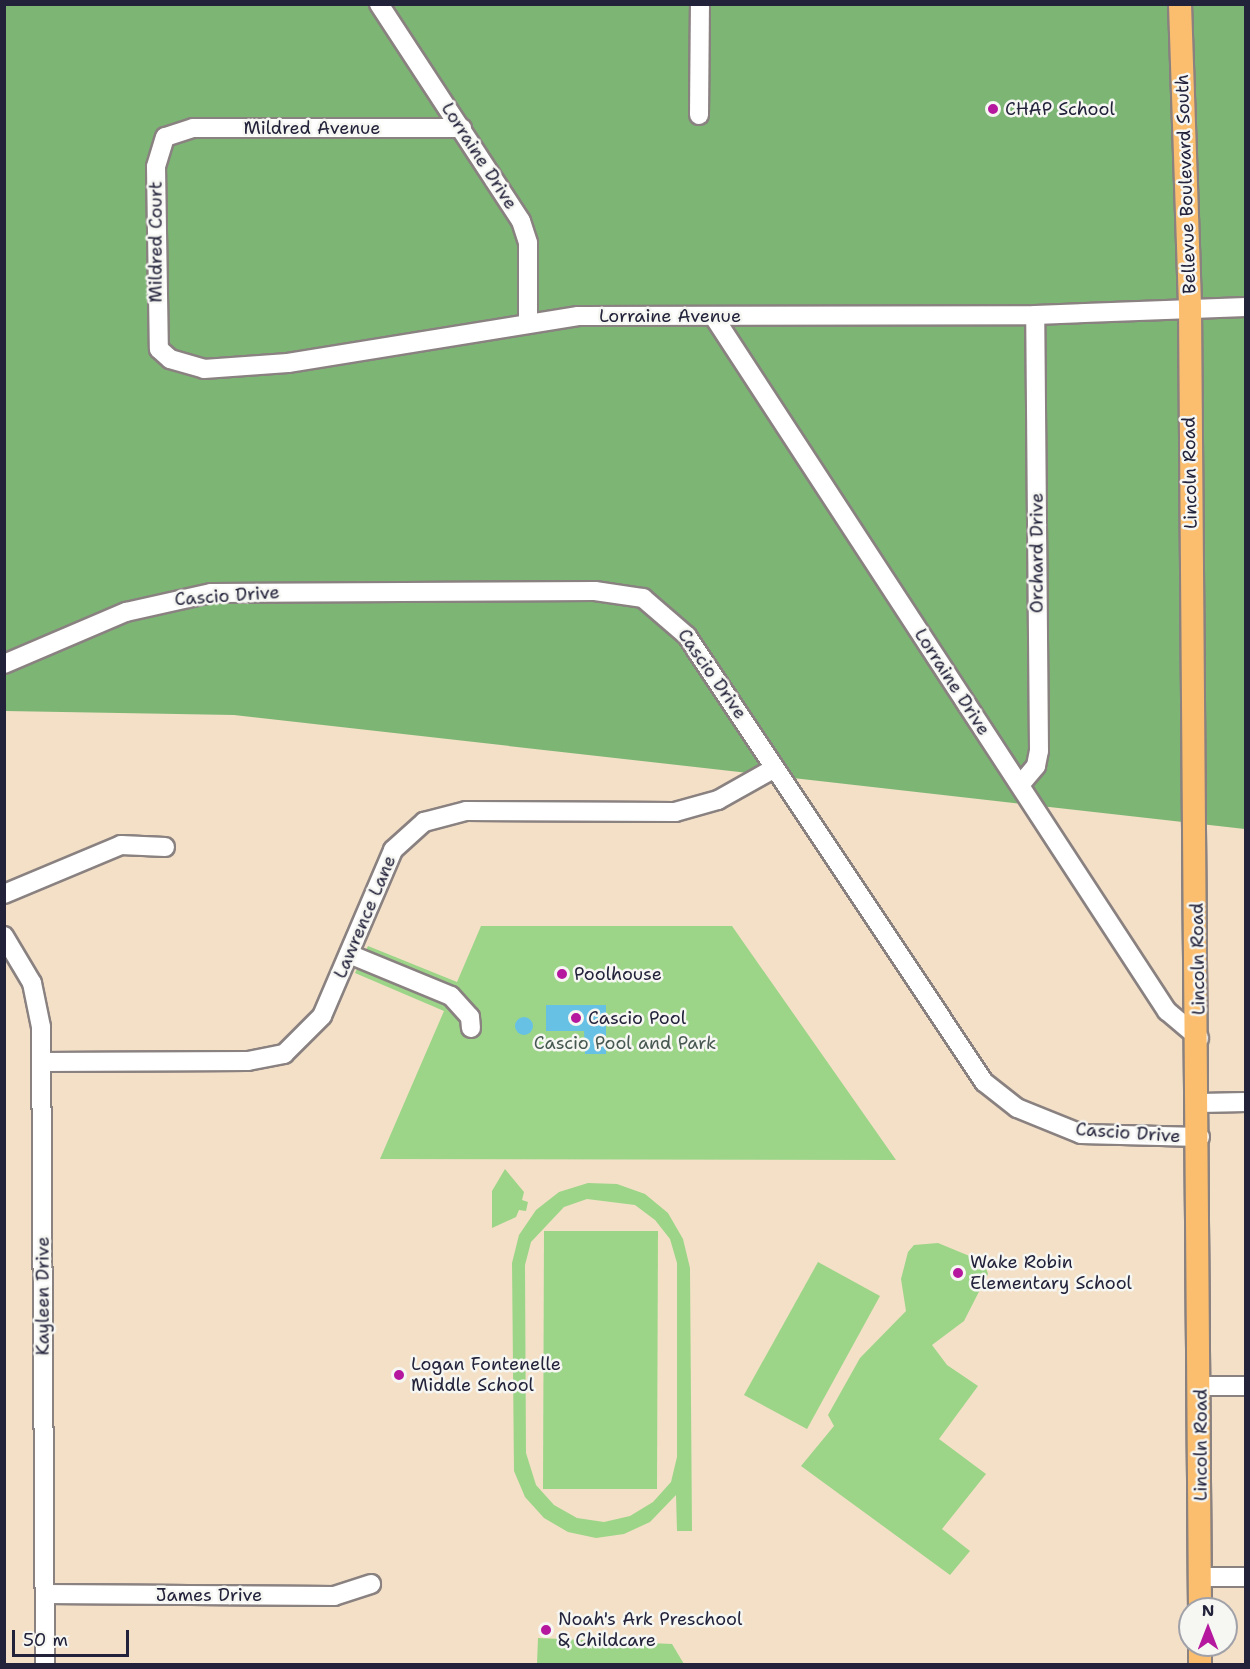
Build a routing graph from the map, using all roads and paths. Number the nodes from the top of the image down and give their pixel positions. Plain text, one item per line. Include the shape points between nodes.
1 (379, 4) edge
2 (700, 4) edge
3 (1180, 4) edge
4 (699, 115) dead end
5 (462, 128) junction
6 (165, 137) joint
7 (1245, 307) edge
8 (1190, 308) junction
9 (1035, 315) junction
10 (714, 317) junction
11 (528, 323) junction
12 (159, 349) joint
13 (4, 664) edge
14 (776, 768) junction
15 (1020, 785) junction
16 (165, 847) dead end
17 (4, 894) edge
18 (4, 936) edge
19 (349, 954) junction
20 (471, 1028) dead end
21 (1198, 1038) junction
22 (43, 1062) junction
23 (1245, 1101) edge
24 (1200, 1103) junction
25 (1200, 1137) junction
26 (1201, 1386) junction
27 (1245, 1386) edge
28 (1200, 1577) junction
29 (1245, 1577) edge
30 (371, 1584) dead end
31 (45, 1594) junction
32 (1200, 1597) edge
33 (45, 1665) edge

1 - 5 street, Lorraine Drive
2 - 4 street
3 - 8 main road, Bellevue Boulevard South
5 - 6 street, Mildred Avenue via 193,128
5 - 11 street, Lorraine Drive via 521,221 528,243
6 - 12 street, Mildred Court via 156,167
7 - 8 street, Bellevue Boulevard South
8 - 9 street, Lorraine Avenue
8 - 21 main road, Lincoln Road
9 - 10 street, Lorraine Avenue
9 - 15 street, Orchard Drive via 1039,751 1036,766
10 - 11 street, Lorraine Avenue via 578,316
10 - 15 street, Lorraine Drive
11 - 12 street, Lorraine Avenue via 257,367 204,369 177,362
13 - 14 street, Cascio Drive via 126,612 193,595 621,592 643,598 674,621
14 - 19 street, Lawrence Lane via 718,800 675,812 466,811 435,816 393,850
14 - 25 street, Cascio Drive via 984,1082 1017,1108 1082,1134
15 - 21 street, Lorraine Drive via 1167,1011
16 - 17 street via 121,845
18 - 22 street, Kayleen Drive via 32,983
19 - 20 street via 451,996 470,1017
19 - 22 street, Lawrence Lane via 314,1027 284,1054 248,1061
21 - 24 main road, Lincoln Road
22 - 31 street, Kayleen Drive
23 - 24 street
24 - 25 main road, Lincoln Road
25 - 26 main road, Lincoln Road
26 - 27 street
26 - 28 main road, Lincoln Road
28 - 29 street
28 - 32 main road, Lincoln Road
30 - 31 street, James Drive via 334,1596
31 - 33 street, Kayleen Drive

